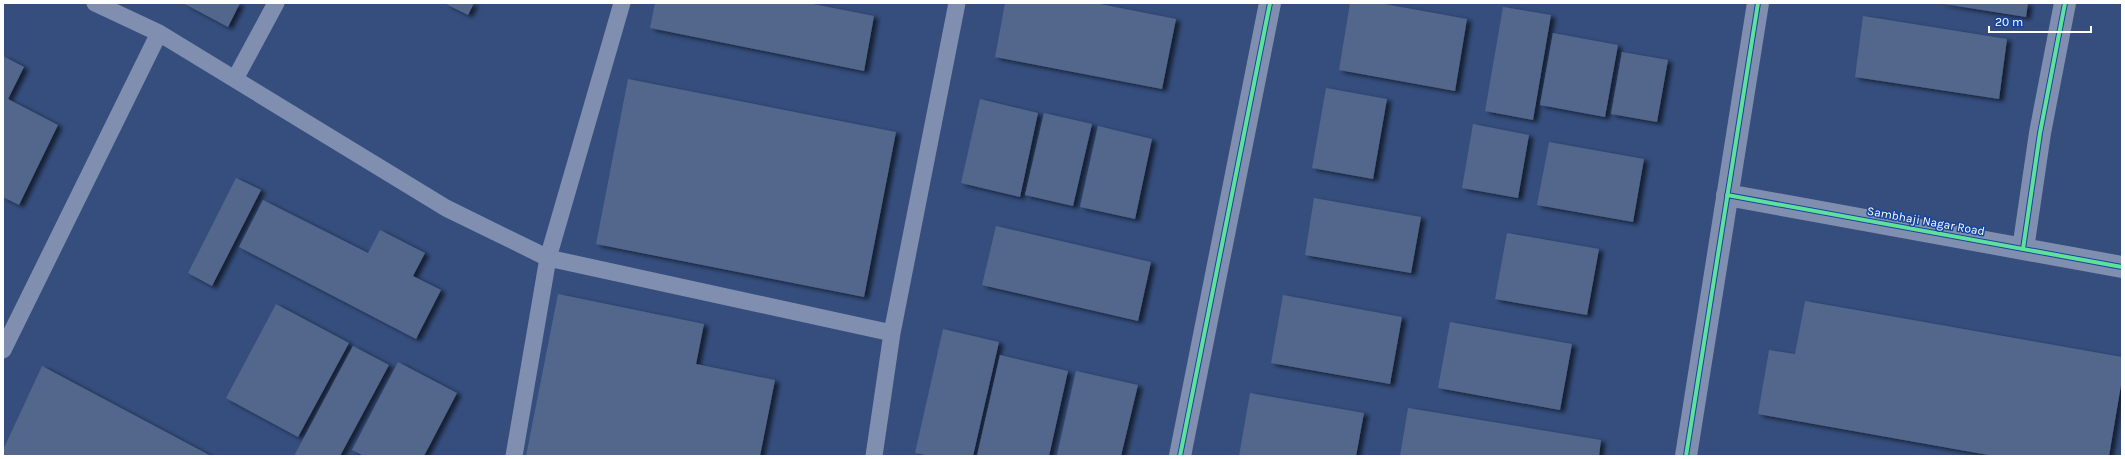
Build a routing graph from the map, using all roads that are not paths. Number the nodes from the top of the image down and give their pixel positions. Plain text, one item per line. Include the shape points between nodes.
1 (95, 3) edge
2 (276, 3) edge
3 (622, 3) edge
4 (957, 3) edge
5 (1270, 3) edge
6 (1758, 3) edge
7 (2065, 3) edge
8 (159, 34) junction
9 (235, 79) junction
10 (1727, 195) junction
11 (2023, 249) junction
12 (548, 258) junction
13 (2122, 267) edge
14 (892, 333) junction
15 (3, 350) edge
16 (514, 456) edge
17 (874, 456) edge
18 (1180, 456) edge
19 (1686, 456) edge

1 - 8 lane
2 - 9 lane
3 - 12 lane
4 - 14 lane
5 - 18 street
6 - 10 street
7 - 11 street via 2040,133
8 - 9 lane
8 - 15 lane
9 - 12 lane via 446,208
10 - 11 street, Sambhaji Nagar Road
10 - 19 street
11 - 13 street, Sambhaji Nagar Road
12 - 14 lane
12 - 16 lane
14 - 17 lane

